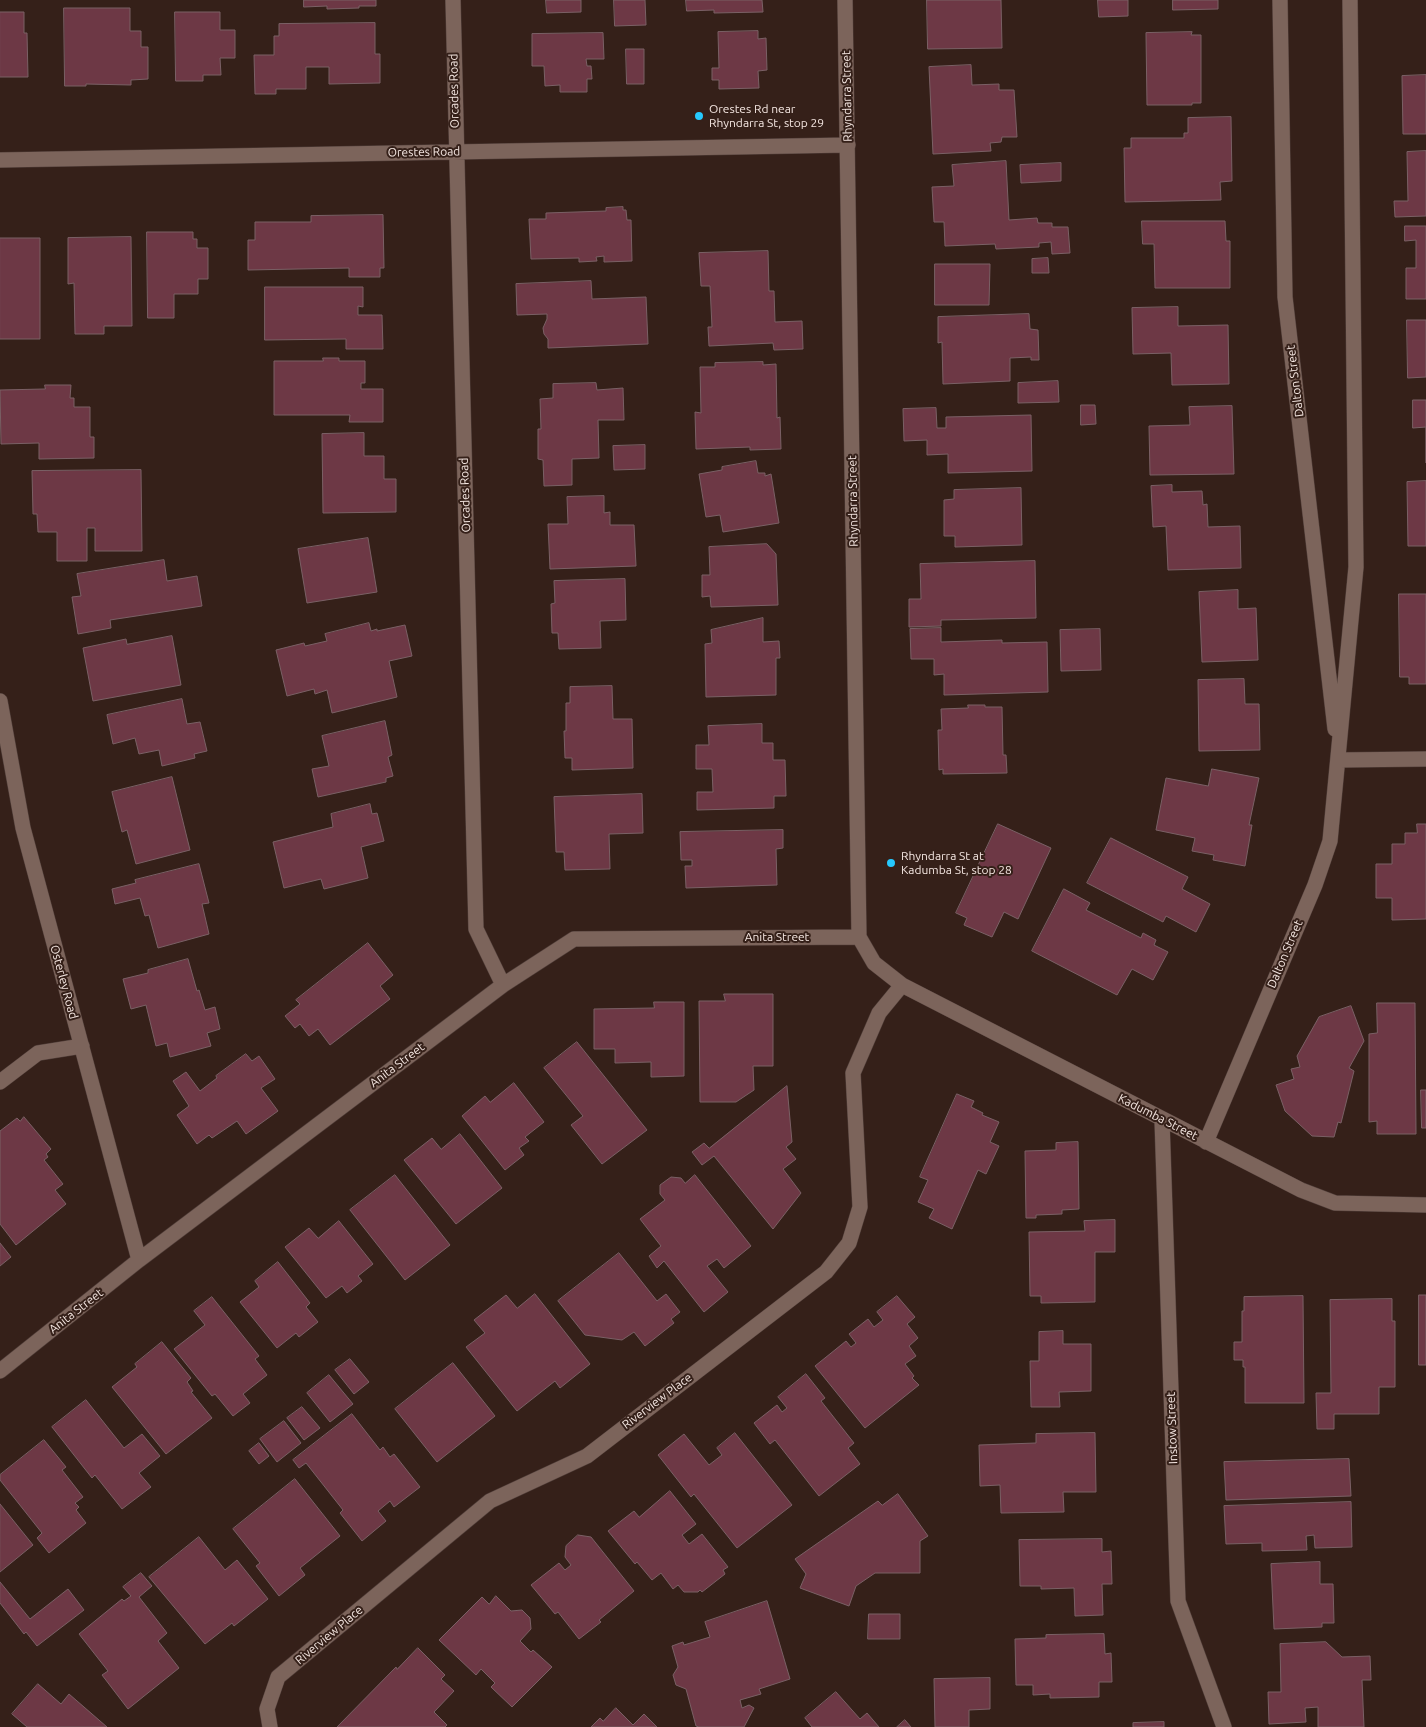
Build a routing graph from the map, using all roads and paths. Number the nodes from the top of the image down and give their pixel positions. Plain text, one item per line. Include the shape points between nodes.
1 (453, 0) edge
2 (845, 0) edge
3 (1280, 0) edge
4 (1350, 0) edge
5 (848, 145) junction
6 (456, 152) junction
7 (0, 160) edge
8 (0, 701) edge
9 (1426, 759) edge
10 (1339, 760) junction
11 (858, 937) junction
12 (503, 985) junction
13 (902, 985) junction
14 (82, 1046) junction
15 (0, 1082) edge
16 (1162, 1120) junction
17 (1206, 1142) junction
18 (1426, 1205) edge
19 (139, 1260) junction
20 (0, 1371) edge
21 (270, 1727) edge
22 (1224, 1727) edge

1 - 6 street, Orcades Road
2 - 5 street, Rhyndarra Street
3 - 10 street, Dalton Street via 1285,297
4 - 10 street, Dalton Street via 1356,567
5 - 6 street, Orestes Road
5 - 11 street, Rhyndarra Street
6 - 7 street, Orestes Road
6 - 12 street, Orcades Road via 476,929
8 - 14 street, Osterley Road via 23,828
9 - 10 street
10 - 17 street, Dalton Street via 1330,841 1318,876
11 - 12 street, Anita Street via 574,939
11 - 13 street via 874,963
12 - 19 street, Anita Street
13 - 16 street, Kadumba Street
13 - 21 street, Riverview Place via 879,1013 853,1074 860,1207 849,1242 826,1272 586,1456 490,1501 278,1677 267,1709
14 - 15 street via 38,1053
14 - 19 street, Osterley Road
16 - 17 street, Kadumba Street
16 - 22 street, Instow Street via 1178,1601
17 - 18 street, Kadumba Street via 1301,1190 1335,1203
19 - 20 street, Anita Street

